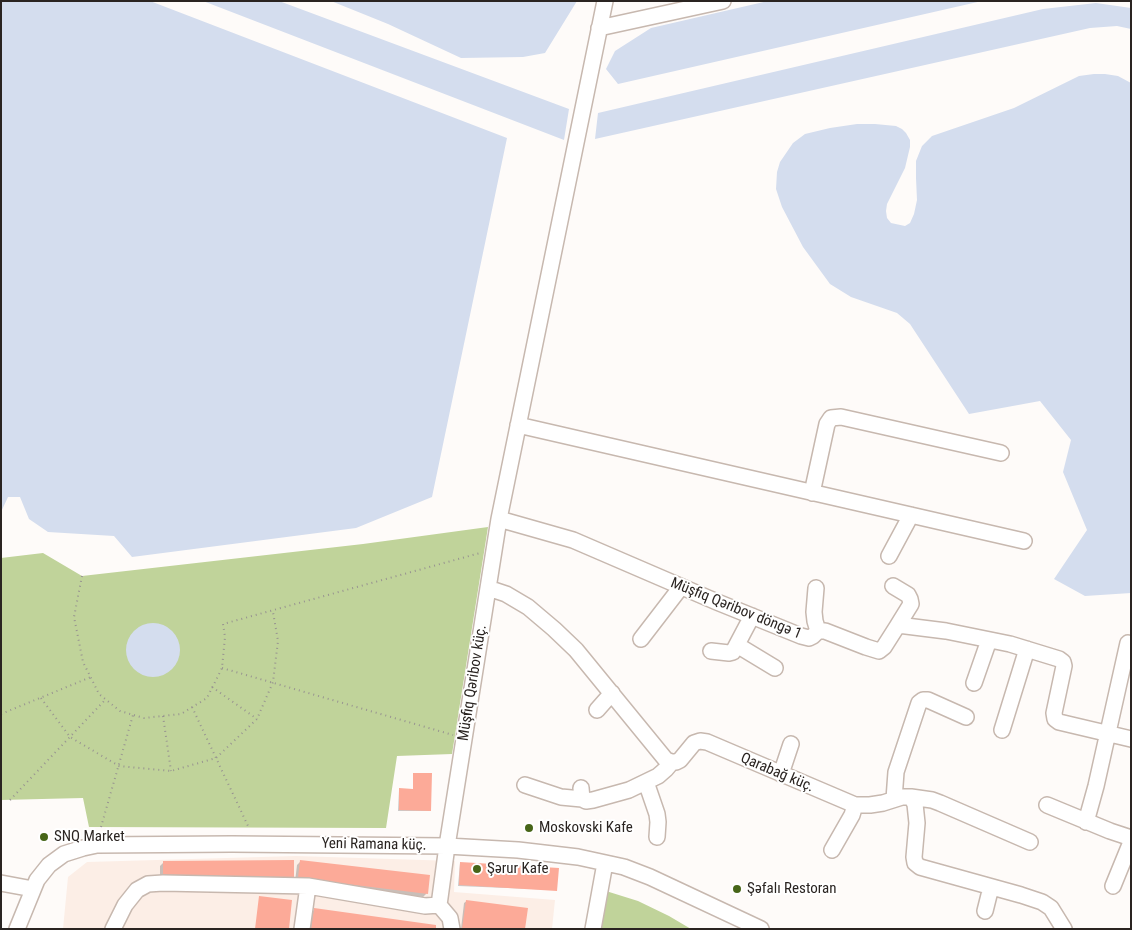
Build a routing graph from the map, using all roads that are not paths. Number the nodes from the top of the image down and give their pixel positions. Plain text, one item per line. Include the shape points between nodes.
1 (605, 1) edge
2 (723, 1) edge
3 (599, 28) junction
4 (518, 426) junction
5 (1001, 453) dead end
6 (812, 492) junction
7 (911, 515) junction
8 (499, 519) junction
9 (1024, 541) dead end
10 (889, 556) dead end
11 (893, 586) dead end
12 (680, 587) junction
13 (488, 588) junction
14 (816, 588) dead end
15 (752, 616) junction
16 (898, 625) junction
17 (818, 631) junction
18 (641, 639) dead end
19 (989, 640) junction
20 (1128, 643) dead end
21 (737, 644) junction
22 (1027, 649) junction
23 (711, 651) dead end
24 (775, 668) dead end
25 (974, 684) dead end
26 (612, 693) junction
27 (597, 710) dead end
28 (966, 717) dead end
29 (1002, 730) dead end
30 (1108, 734) junction
31 (1131, 739) edge
32 (791, 744) dead end
33 (672, 762) junction
34 (781, 774) junction
35 (646, 782) junction
36 (525, 785) dead end
37 (911, 796) junction
38 (894, 799) junction
39 (855, 805) junction
40 (1046, 805) dead end
41 (1086, 822) junction
42 (657, 837) dead end
43 (1131, 838) edge
44 (1030, 842) dead end
45 (1131, 842) edge
46 (447, 846) junction
47 (832, 850) dead end
48 (605, 863) junction
49 (1, 883) edge
50 (308, 886) junction
51 (991, 886) junction
52 (1113, 886) dead end
53 (33, 889) junction
54 (439, 905) junction
55 (985, 911) dead end
56 (1060, 927) edge
57 (17, 929) edge
58 (113, 929) edge
59 (302, 929) edge
60 (452, 929) edge
61 (594, 929) edge
62 (762, 929) edge

1 - 3 street, Müşfiq Qəribov küç.
2 - 3 street
3 - 4 street, Müşfiq Qəribov küç.
4 - 6 street
4 - 8 street, Müşfiq Qəribov küç.
5 - 6 street via 841,417 831,418
6 - 7 street
7 - 9 street
7 - 10 street
8 - 12 street, Müşfiq Qəribov döngə 1 via 573,540
8 - 13 street, Müşfiq Qəribov küç.
11 - 16 street via 908,595 911,604
12 - 15 street, Müşfiq Qəribov döngə 1
12 - 18 street
13 - 26 street via 528,607 554,629
13 - 46 street, Müşfiq Qəribov küç.
14 - 17 street via 814,612
15 - 17 street, Müşfiq Qəribov döngə 1 via 809,638
15 - 21 street
16 - 17 street, Müşfiq Qəribov döngə 1 via 879,651
16 - 19 street
19 - 22 street
19 - 25 street
20 - 30 street
21 - 23 street via 733,652
21 - 24 street
22 - 29 street
22 - 30 street via 1063,662 1055,719
26 - 27 street
26 - 33 street via 662,756
28 - 38 street via 928,700 919,703 896,772
30 - 31 street
30 - 41 street
32 - 34 street
33 - 34 street, Qarabağ küç. via 680,760 694,743 700,741
33 - 35 street via 658,776
34 - 39 street, Qarabağ küç.
35 - 36 street via 586,801 582,794 561,797
35 - 42 street via 658,814
37 - 38 street, Qarabağ küç.
37 - 44 street via 940,803
37 - 51 street via 917,823 915,863
38 - 39 street, Qarabağ küç.
39 - 47 street
40 - 41 street
41 - 43 street
45 - 52 street
46 - 48 street, Yeni Ramana küç. via 558,854
46 - 53 street, Yeni Ramana küç. via 97,845 64,854 48,865
46 - 54 street, Müşfiq Qəribov küç.
48 - 61 street
48 - 62 street, Yeni Ramana küç. via 650,877
49 - 53 street
50 - 54 street via 425,906
50 - 58 street via 148,884 137,890 125,905
50 - 59 street
51 - 55 street
51 - 56 street via 1042,902 1051,908
53 - 57 street, Yeni Ramana küç.
54 - 60 street via 450,918

